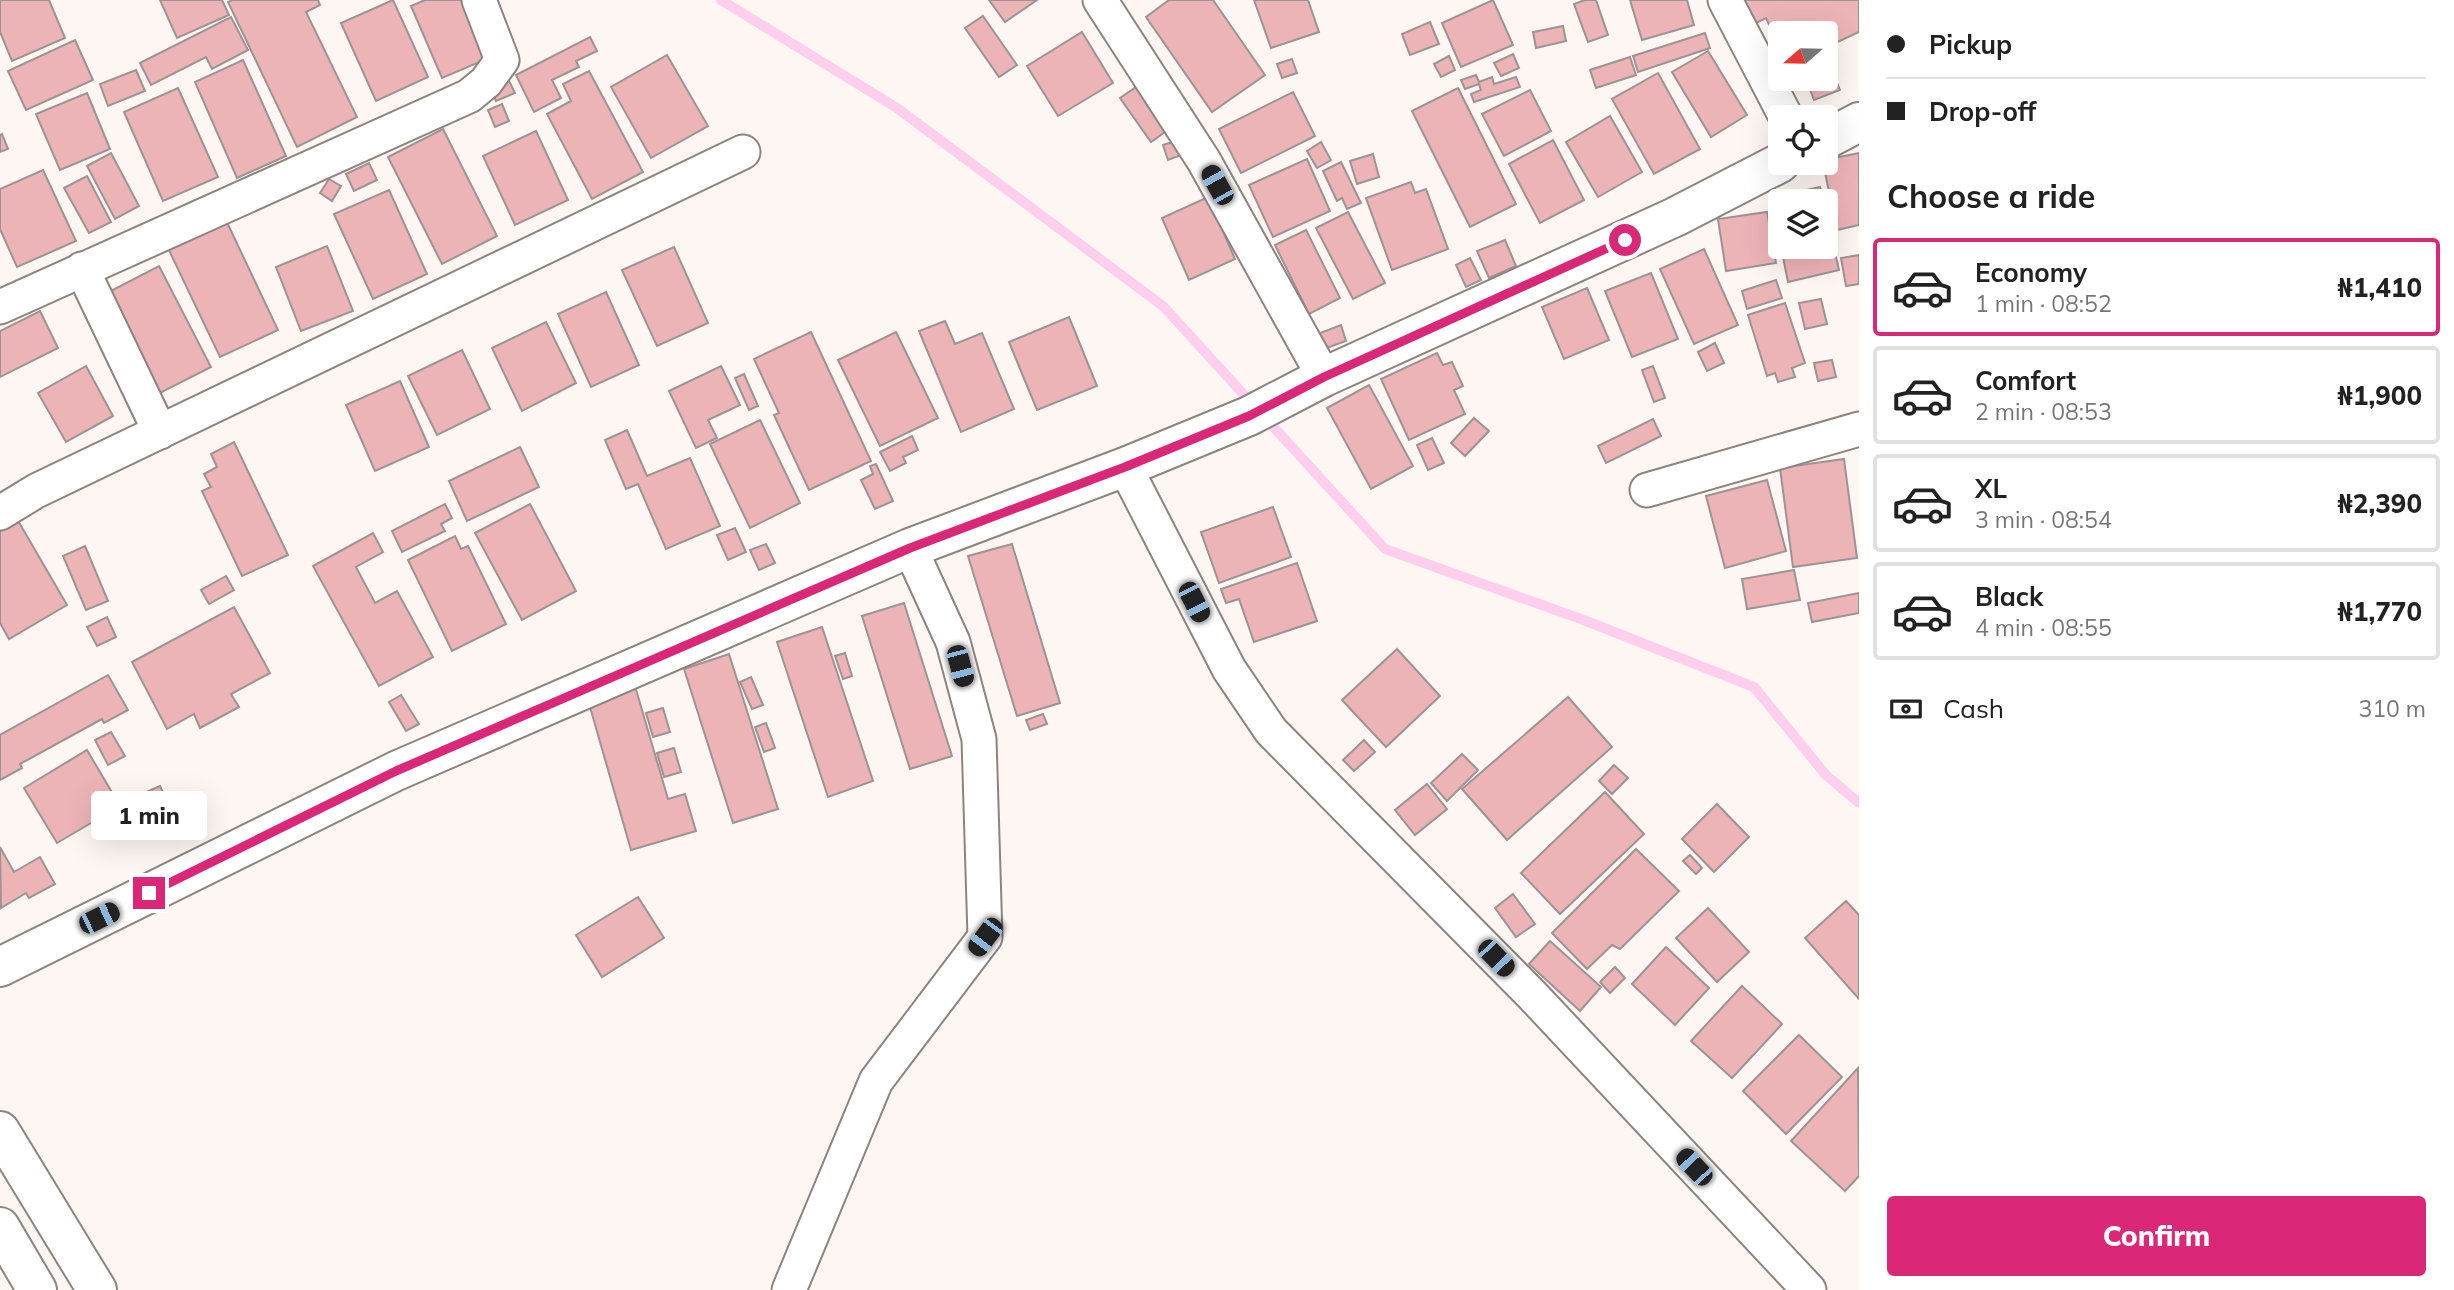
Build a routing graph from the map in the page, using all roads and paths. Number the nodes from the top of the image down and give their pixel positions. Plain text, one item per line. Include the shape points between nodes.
1 (478, 0) edge
2 (1100, 0) edge
3 (1725, 0) edge
4 (1780, 105) edge
5 (1859, 122) edge
6 (1838, 133) edge
7 (743, 152) dead end
8 (1768, 169) edge
9 (82, 269) junction
10 (0, 307) edge
11 (1309, 384) junction
12 (1859, 429) edge
13 (160, 432) junction
14 (1125, 467) junction
15 (1647, 490) dead end
16 (0, 513) edge
17 (910, 548) junction
18 (0, 967) edge
19 (0, 1131) edge
20 (0, 1227) edge
21 (37, 1290) edge
22 (97, 1290) edge
23 (789, 1290) edge
24 (1809, 1290) edge

1 - 9 street via 502,60 469,96
2 - 11 street via 1204,161
3 - 4 street
5 - 6 street
7 - 13 street
8 - 11 street via 1675,217
9 - 10 street
9 - 13 street
11 - 14 street via 1249,416
12 - 15 street
13 - 16 street
14 - 17 street
14 - 24 street via 1229,670 1271,731 1533,996
17 - 18 street via 396,771
17 - 23 street via 953,642 979,739 985,937 876,1081
19 - 22 street
20 - 21 street

